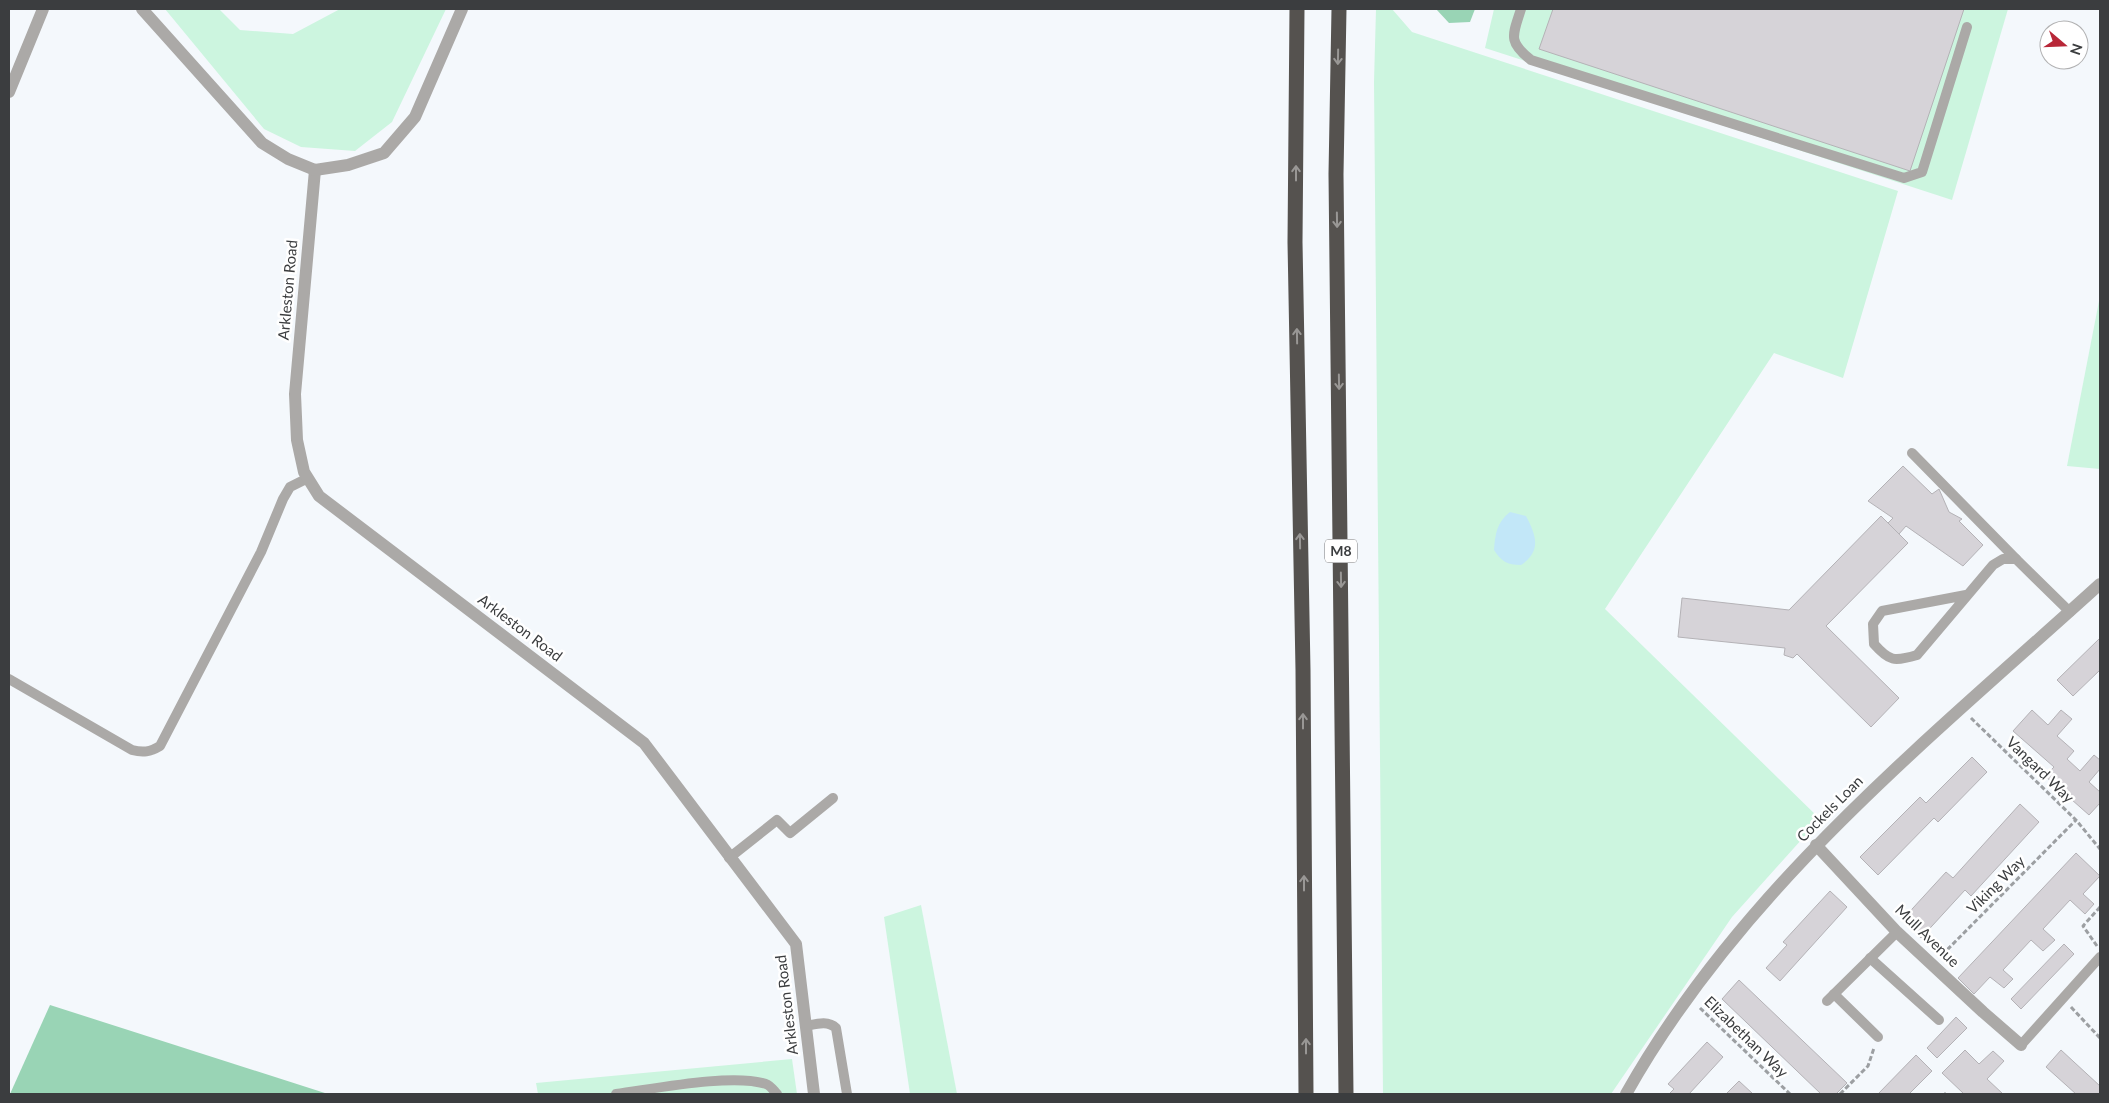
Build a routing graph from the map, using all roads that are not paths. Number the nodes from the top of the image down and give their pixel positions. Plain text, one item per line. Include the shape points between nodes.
1 (43, 9) edge
2 (142, 9) edge
3 (462, 9) edge
4 (1297, 9) edge
5 (1339, 9) edge
6 (1522, 9) edge
7 (1968, 27) dead end
8 (9, 92) edge
9 (314, 170) junction
10 (1912, 453) dead end
11 (308, 478) junction
12 (2016, 559) junction
13 (2100, 584) edge
14 (1966, 595) junction
15 (2070, 612) junction
16 (9, 678) edge
17 (833, 798) dead end
18 (1816, 845) junction
19 (729, 858) junction
20 (1896, 932) junction
21 (2100, 957) edge
22 (1870, 958) junction
23 (1939, 1020) dead end
24 (806, 1026) junction
25 (1878, 1037) road end
26 (2021, 1044) joint
27 (616, 1094) edge
28 (777, 1094) edge
29 (814, 1094) edge
30 (847, 1094) edge
31 (1306, 1094) edge
32 (1346, 1094) edge
33 (1626, 1094) edge

1 - 8 street
2 - 9 street via 262,143
3 - 9 street via 415,117 384,153
31 -> 4 highway via 1296,242
5 -> 32 highway, M8 via 1336,174
6 - 7 lane via 1513,34 1517,49 1531,60 1904,178 1922,172
9 - 11 street, Arkleston Road via 295,394 297,440
10 - 12 lane
11 - 16 lane via 290,488 283,500 262,552 160,746 142,753 132,750
11 - 19 street, Arkleston Road via 319,496 644,743
12 - 14 lane via 2004,559 1992,565
12 - 15 lane
13 - 15 street, Cockels Loan
14 - 14 lane via 1917,655 1899,661 1885,656 1874,644 1874,624 1882,610
15 - 18 street, Cockels Loan
17 - 19 lane via 790,833 778,820
18 - 20 street, Mull Avenue
18 - 33 street, Cockels Loan via 1739,930 1687,997
19 - 24 street, Arkleston Road via 796,944
20 - 22 lane
20 - 26 street, Mull Avenue
21 - 26 lane
22 - 23 lane
22 - 25 lane via 1830,997
24 - 29 street, Arkleston Road
24 - 30 lane via 826,1023 836,1028
27 - 28 lane via 709,1082 749,1081 768,1084

